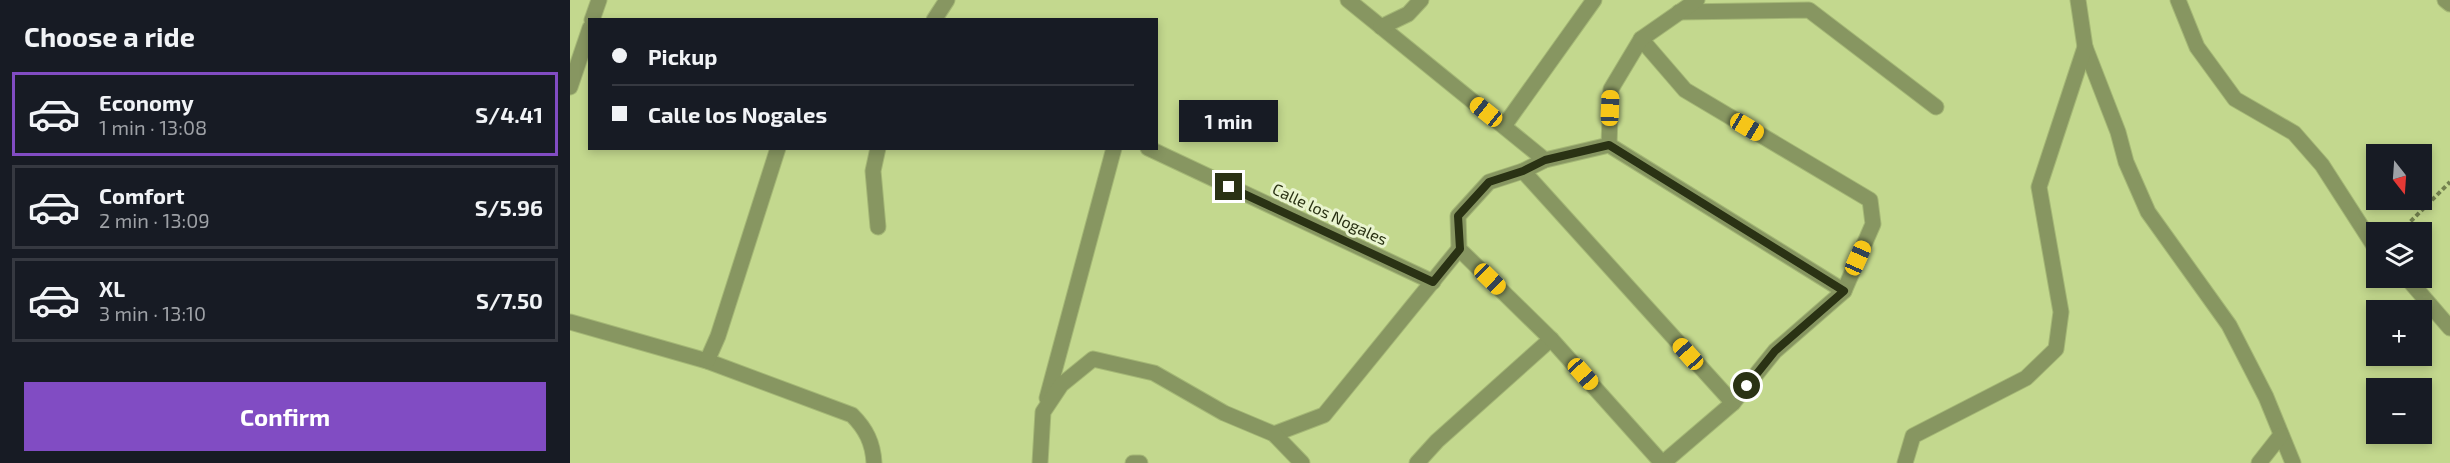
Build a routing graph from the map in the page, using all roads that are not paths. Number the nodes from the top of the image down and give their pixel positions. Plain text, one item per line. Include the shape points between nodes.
1 (599, 0) edge
2 (947, 0) edge
3 (1348, 0) edge
4 (1421, 0) edge
5 (1594, 0) edge
6 (1697, 0) edge
7 (2078, 0) edge
8 (2178, 0) edge
9 (2445, 0) edge
10 (2450, 4) edge
11 (1677, 12) junction
12 (593, 18) edge
13 (935, 18) edge
14 (1381, 27) junction
15 (588, 34) edge
16 (1641, 39) junction
17 (2085, 47) junction
18 (571, 82) edge
19 (1936, 107) dead end
20 (1504, 126) junction
21 (1609, 145) junction
22 (777, 150) edge
23 (878, 150) edge
24 (1113, 150) edge
25 (1152, 150) edge
26 (1545, 160) junction
27 (1523, 171) junction
28 (878, 227) dead end
29 (2366, 233) edge
30 (1460, 249) junction
31 (1433, 282) junction
32 (2416, 288) edge
33 (1844, 291) junction
34 (570, 322) edge
35 (2450, 328) edge
36 (1551, 339) junction
37 (707, 361) junction
38 (1733, 403) junction
39 (1043, 412) junction
40 (1274, 434) junction
41 (2281, 435) junction
42 (874, 463) edge
43 (1040, 463) edge
44 (1133, 463) edge
45 (1140, 463) edge
46 (1302, 463) edge
47 (1417, 463) edge
48 (1662, 463) edge
49 (1905, 463) edge
50 (2259, 463) edge
51 (2293, 463) edge

1 - 12 street
2 - 13 street
3 - 14 street
4 - 14 street via 1408,14
5 - 20 street
6 - 11 street
7 - 17 street
8 - 29 street via 2197,47 2235,99 2294,133 2322,165
9 - 10 street
11 - 16 street
11 - 19 street via 1809,10
14 - 20 street
15 - 18 street
16 - 21 street via 1611,89
16 - 33 street via 1685,90 1870,200 1873,224
17 - 41 street via 2148,212 2229,325
17 - 49 street via 2039,187 2061,312 2056,349 2026,378 1913,436
20 - 26 street
21 - 26 street
21 - 33 street
22 - 37 street
23 - 28 street via 873,171
24 - 39 street
25 - 31 street, Calle los Nogales
26 - 27 street
27 - 30 street via 1489,182 1458,216
27 - 38 street
30 - 31 street
30 - 36 street
31 - 40 street via 1324,415
32 - 35 street
33 - 38 street via 1775,351
34 - 37 street
36 - 47 street
36 - 48 street
37 - 42 street via 852,415 867,433
38 - 48 street
39 - 40 street via 1061,385 1093,360 1154,373 1224,414
39 - 43 street
40 - 46 street
41 - 50 street
41 - 51 street
44 - 45 street

